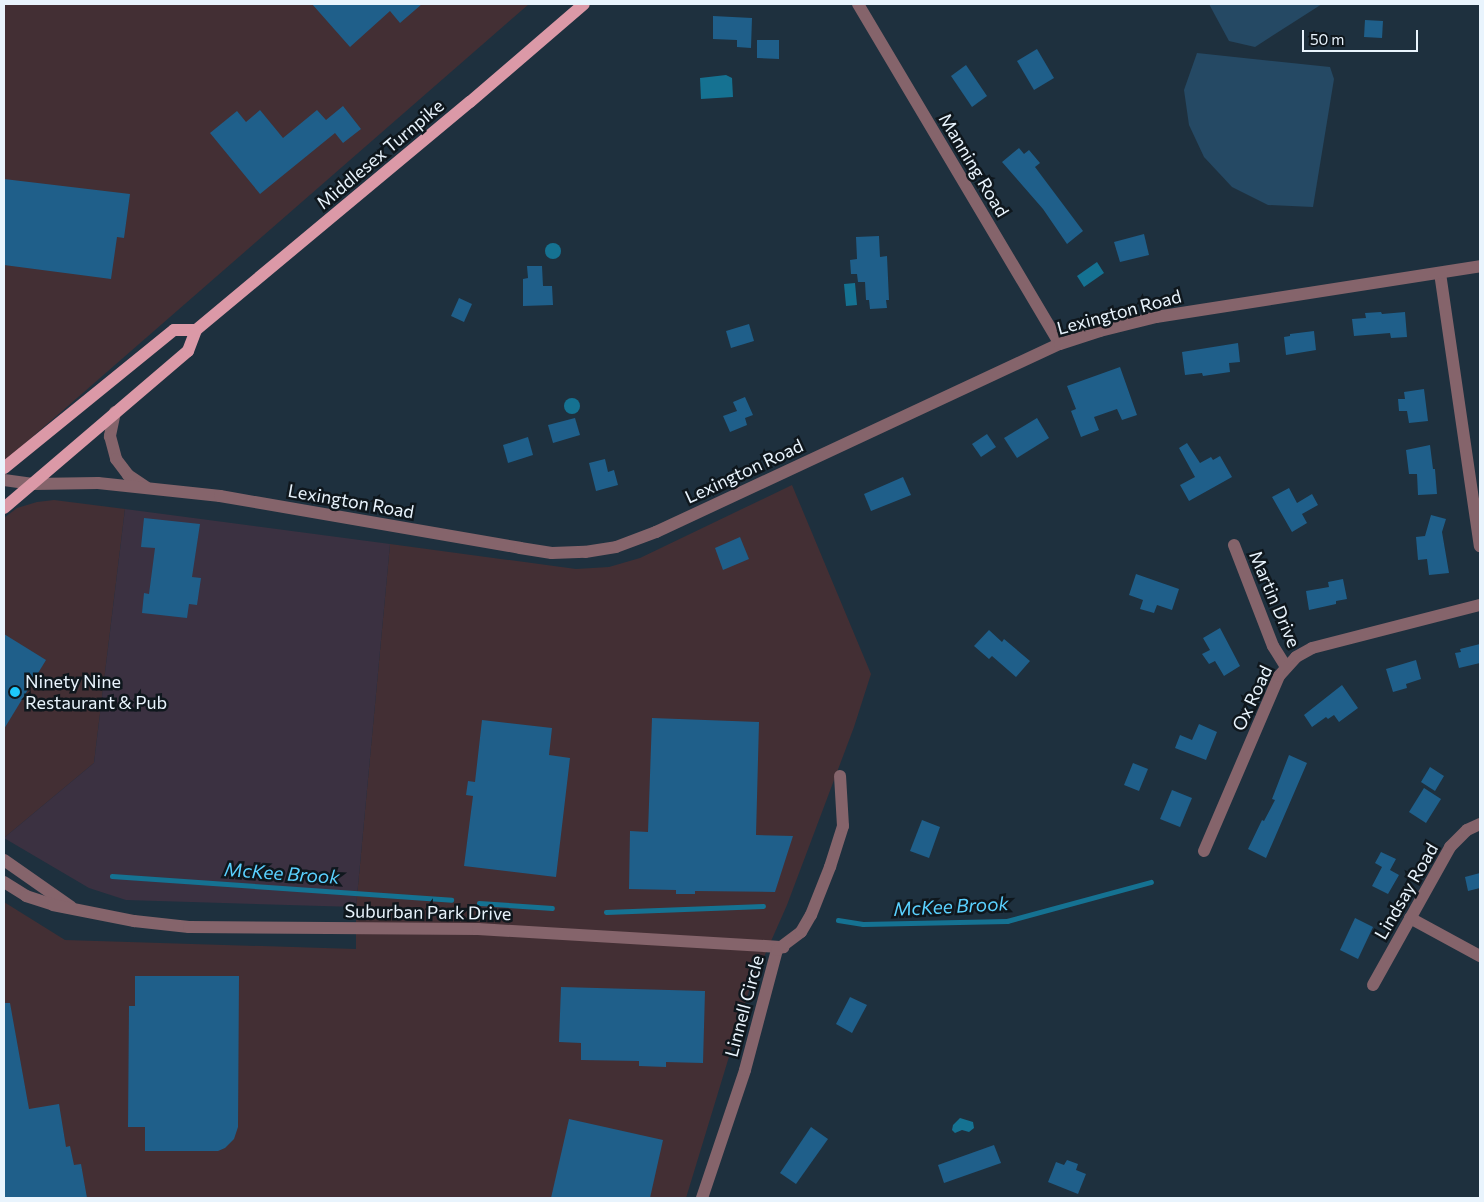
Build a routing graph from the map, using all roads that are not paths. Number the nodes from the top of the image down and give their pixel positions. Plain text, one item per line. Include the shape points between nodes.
1 (584, 4) edge
2 (858, 4) edge
3 (1480, 266) edge
4 (1440, 273) junction
5 (196, 330) junction
6 (1060, 344) junction
7 (115, 412) junction
8 (4, 468) edge
9 (4, 480) edge
10 (33, 484) junction
11 (148, 488) junction
12 (4, 508) edge
13 (1234, 545) dead end
14 (1480, 546) edge
15 (1480, 606) edge
16 (1286, 667) junction
17 (840, 776) dead end
18 (1480, 824) edge
19 (1204, 851) dead end
20 (4, 860) edge
21 (4, 882) edge
22 (73, 909) junction
23 (1410, 918) junction
24 (783, 947) junction
25 (1480, 956) edge
26 (1373, 985) dead end
27 (702, 1198) edge

1 - 5 main road, Middlesex Turnpike
2 - 6 street, Manning Road
3 - 4 street, Lexington Road
4 - 6 street, Lexington Road via 1156,316
4 - 14 street
5 - 7 main road, Middlesex Turnpike via 188,351
5 - 8 main road via 174,330
6 - 11 street, Lexington Road via 656,532 616,546 584,552 552,553 220,496
7 - 10 main road, Middlesex Turnpike
7 - 11 street via 110,436 116,459 128,475
9 - 10 street, Lexington Road
10 - 11 street, Lexington Road via 98,483
10 - 12 main road, Middlesex Turnpike
13 - 16 street, Martin Drive via 1273,646
15 - 16 street, Ox Road via 1312,648
16 - 19 street, Ox Road via 1279,676
17 - 24 street, Linnell Circle via 843,826 830,867 811,915 801,932
18 - 23 street, Lindsay Road via 1467,830 1450,847
20 - 22 street, Suburban Park Drive
21 - 22 street, Suburban Park Drive via 26,896
22 - 24 street, Suburban Park Drive via 134,921 190,927 478,929
23 - 25 street
23 - 26 street, Lindsay Road
24 - 27 street, Linnell Circle via 777,950 745,1070

